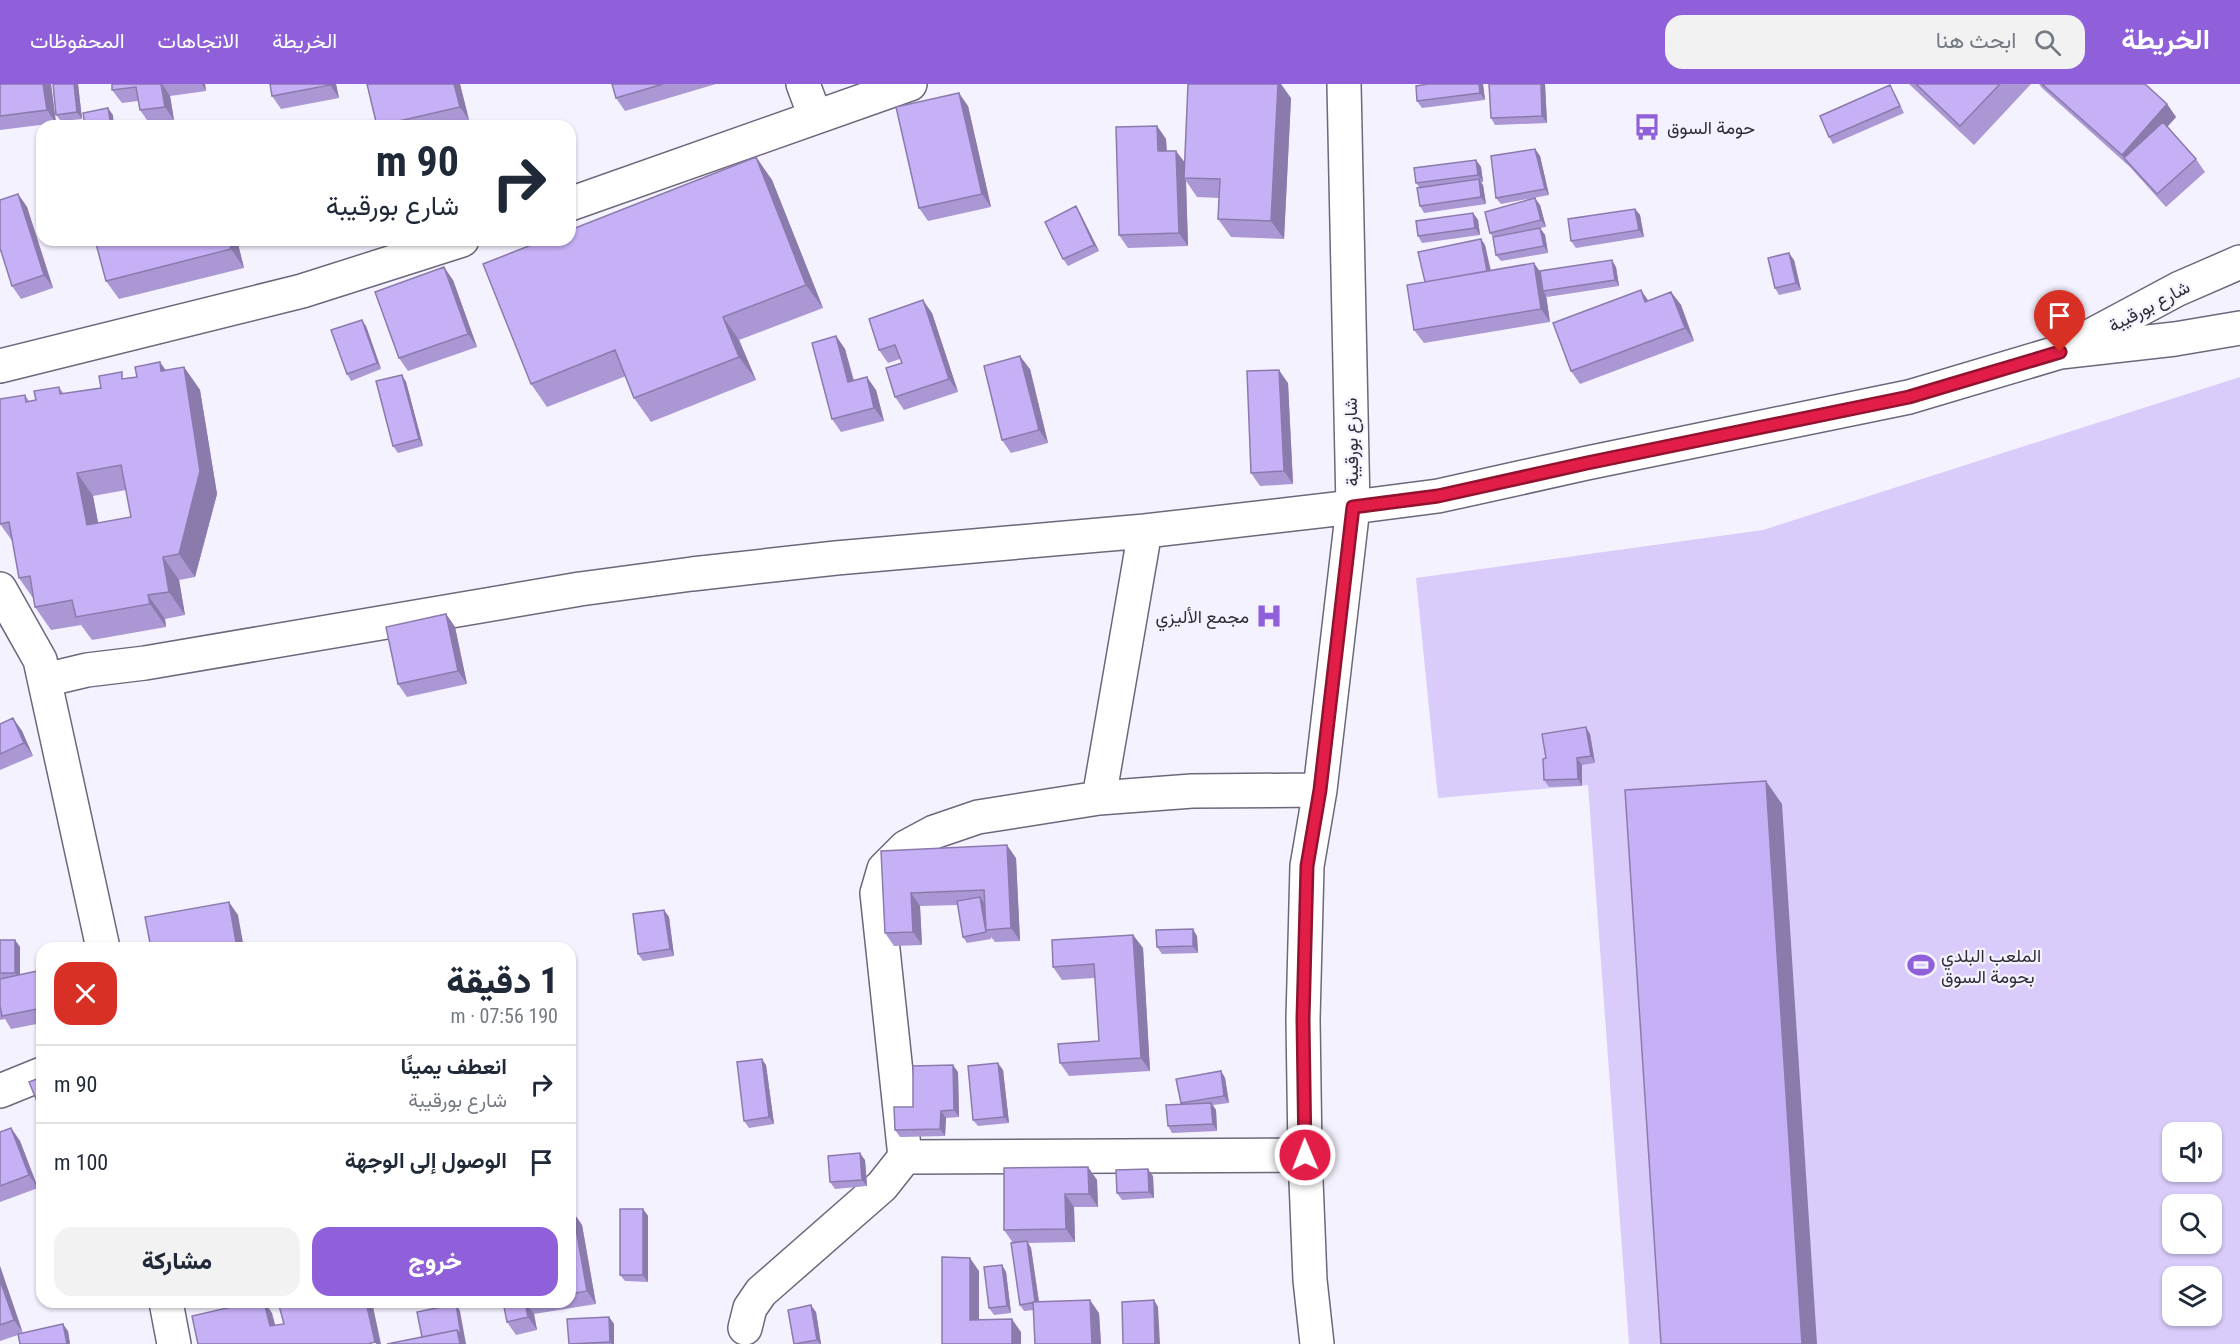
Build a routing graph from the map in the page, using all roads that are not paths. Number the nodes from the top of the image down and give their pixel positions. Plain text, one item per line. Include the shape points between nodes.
1 (803, 84) edge
2 (910, 84) edge
3 (1344, 84) edge
4 (815, 116) junction
5 (576, 202) edge
6 (443, 246) edge
7 (2240, 262) edge
8 (2240, 328) edge
9 (2060, 352) junction
10 (0, 366) edge
11 (1353, 507) junction
12 (1145, 531) junction
13 (0, 589) edge
14 (45, 680) junction
15 (1320, 790) junction
16 (1099, 798) junction
17 (102, 942) edge
18 (36, 1076) edge
19 (0, 1091) edge
20 (1305, 1155) junction
21 (905, 1157) junction
22 (167, 1308) edge
23 (745, 1328) dead end
24 (174, 1344) edge
25 (1317, 1344) edge

1 - 4 street
2 - 4 street
3 - 11 street, شارع بورقيبة
4 - 5 street
6 - 10 street via 302,291
7 - 9 street, شارع بورقيبة via 2178,289
8 - 9 street, شارع بورقيبة
9 - 11 street, شارع بورقيبة via 1909,397 1438,496
11 - 12 street
11 - 15 street
12 - 14 street via 836,558 580,589
12 - 16 street
13 - 14 street via 40,660
14 - 17 street
15 - 16 street via 1192,791
15 - 20 street via 1307,866
16 - 21 street via 978,817 934,832 906,847 884,869 877,893
18 - 19 street
20 - 21 street
20 - 25 street
21 - 23 street via 882,1186 761,1292 750,1308
22 - 24 street

